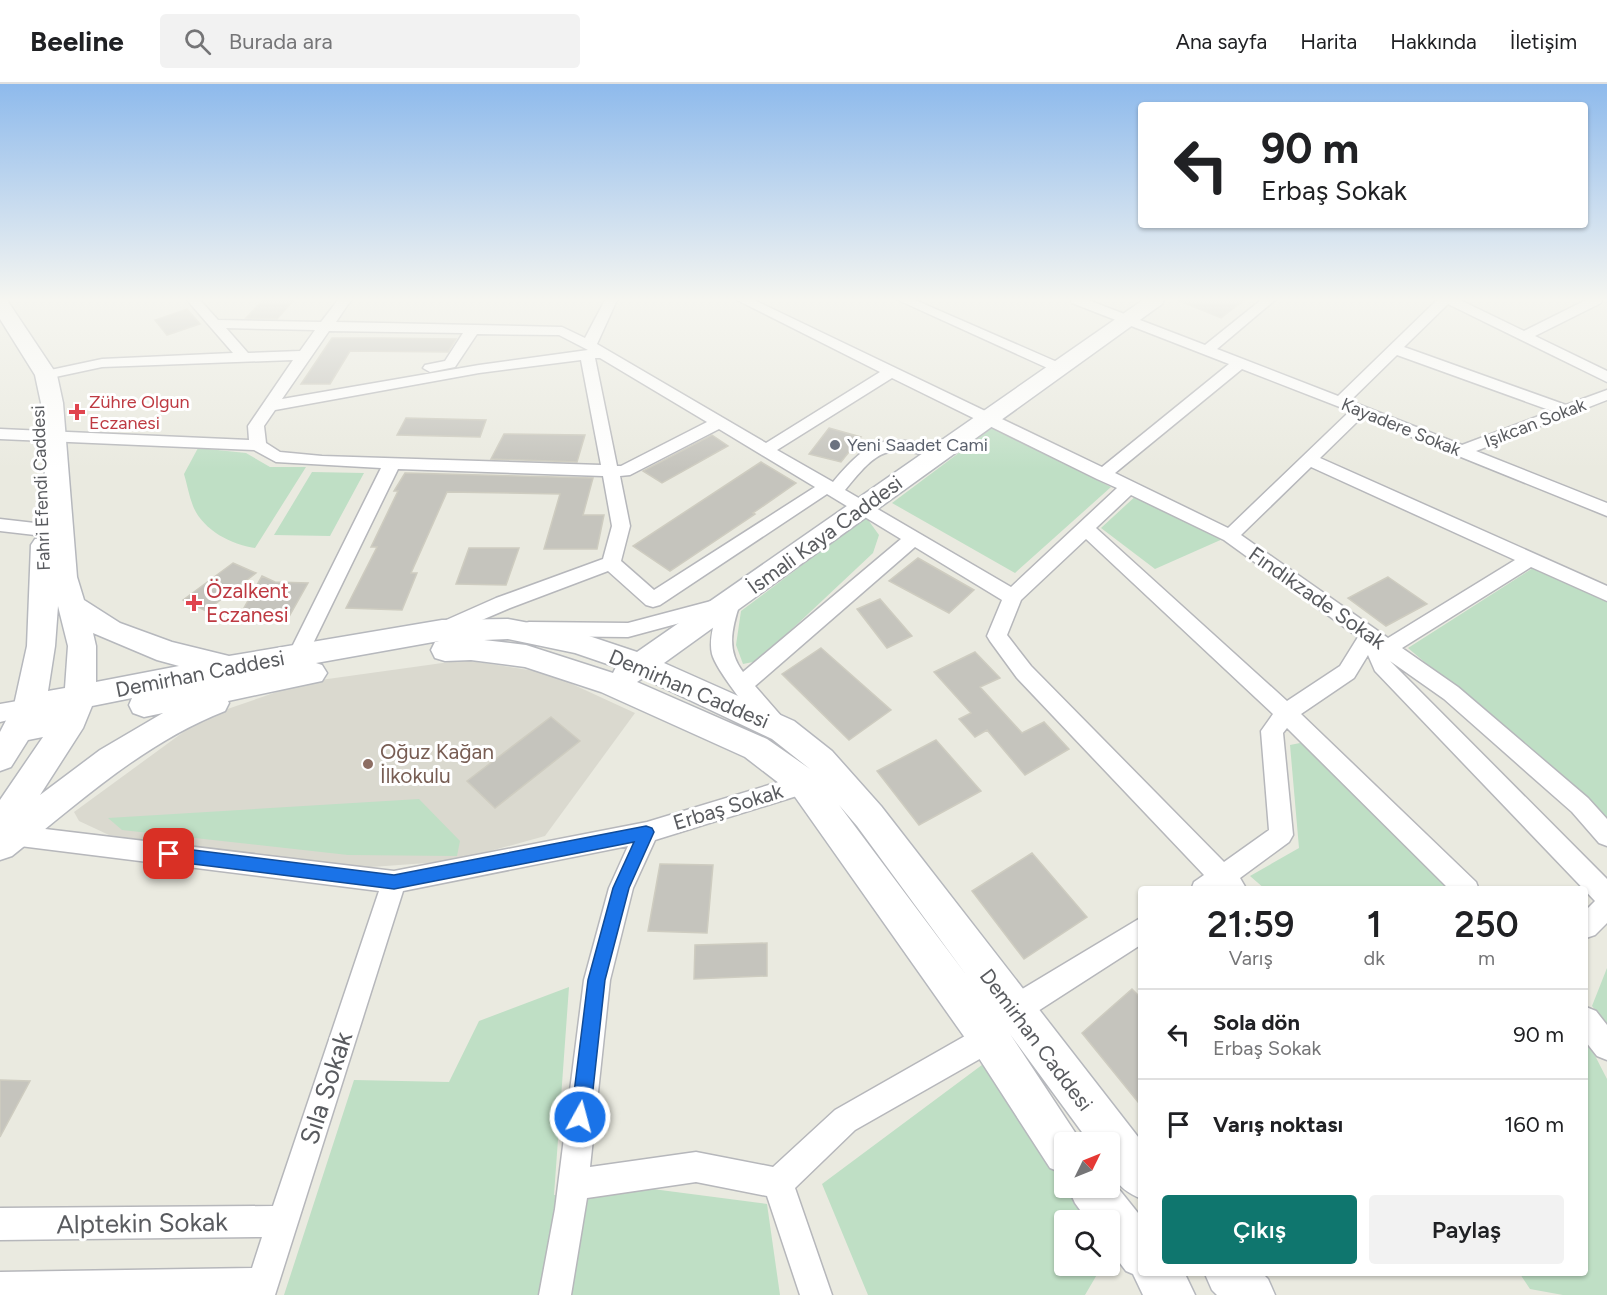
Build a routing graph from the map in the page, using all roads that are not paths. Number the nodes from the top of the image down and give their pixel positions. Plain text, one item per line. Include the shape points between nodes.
1 (20, 357) edge
2 (34, 357) edge
3 (244, 357) joint
4 (254, 357) edge
5 (302, 357) edge
6 (455, 357) edge
7 (558, 357) edge
8 (594, 357) edge
9 (603, 357) edge
10 (859, 357) edge
11 (1033, 357) edge
12 (1076, 357) edge
13 (1224, 357) edge
14 (1386, 357) edge
15 (1417, 357) edge
16 (1567, 357) edge
17 (1240, 363) junction
18 (1059, 368) junction
19 (403, 372) dead end
20 (891, 372) junction
21 (46, 375) junction
22 (1607, 377) edge
23 (1607, 395) edge
24 (1340, 402) junction
25 (270, 406) junction
26 (1360, 410) junction
27 (1566, 411) junction
28 (987, 420) junction
29 (718, 423) junction
30 (0, 434) edge
31 (46, 435) junction
32 (258, 445) junction
33 (765, 450) junction
34 (1462, 451) junction
35 (939, 453) junction
36 (1308, 459) junction
37 (392, 463) junction
38 (610, 470) junction
39 (1104, 475) junction
40 (1129, 487) junction
41 (830, 490) junction
42 (862, 508) junction
43 (1607, 510) edge
44 (0, 525) edge
45 (1086, 529) junction
46 (52, 531) junction
47 (1230, 536) junction
48 (915, 537) junction
49 (1531, 559) junction
50 (611, 562) junction
51 (55, 583) junction
52 (1607, 594) edge
53 (1013, 597) junction
54 (730, 603) junction
55 (72, 606) junction
56 (508, 629) junction
57 (442, 630) junction
58 (1379, 641) junction
59 (298, 655) junction
60 (231, 667) junction
61 (626, 674) junction
62 (265, 682) junction
63 (742, 685) junction
64 (76, 708) junction
65 (1287, 712) junction
66 (15, 717) edge
67 (783, 730) junction
68 (0, 758) edge
69 (805, 784) junction
70 (646, 832) junction
71 (4, 836) edge
72 (1607, 836) edge
73 (394, 882) junction
74 (1229, 883) edge
75 (1463, 886) edge
76 (1607, 896) edge
77 (1607, 907) edge
78 (1588, 924) edge
79 (1138, 932) edge
80 (1014, 1010) junction
81 (1588, 1023) edge
82 (989, 1038) junction
83 (1607, 1046) edge
84 (1054, 1136) edge
85 (1138, 1173) edge
86 (778, 1183) junction
87 (572, 1185) junction
88 (1098, 1198) edge
89 (283, 1221) junction
90 (0, 1224) edge
91 (1138, 1250) edge
92 (1158, 1276) edge
93 (1230, 1276) edge
94 (0, 1288) edge
95 (261, 1290) edge
96 (555, 1295) edge
97 (816, 1295) edge
98 (1172, 1295) edge
99 (1252, 1295) edge

1 - 31 main road, Fahri Efendi Caddesi via 31,374
2 - 21 main road, Fahri Efendi Caddesi
3 - 4 street
3 - 21 street via 102,363
5 - 25 street
6 - 19 street via 450,364
7 - 25 street
8 - 38 street
9 - 29 street
10 - 20 street, Fındıkzade Sokak
11 - 18 street
12 - 18 main road, İsmali Kaya Caddesi
13 - 17 street, Kayadere Sokak
14 - 24 street
15 - 27 street
16 - 22 street
17 - 24 street, Kayadere Sokak
17 - 39 street
18 - 28 main road, İsmali Kaya Caddesi
20 - 28 street, Fındıkzade Sokak
20 - 33 street
21 - 31 main road, Fahri Efendi Caddesi via 52,403
23 - 27 street, Işıkcan Sokak
24 - 26 street, Kayadere Sokak
25 - 32 street via 256,426
26 - 34 street, Kayadere Sokak
26 - 36 street
27 - 34 street, Işıkcan Sokak
28 - 35 main road, İsmali Kaya Caddesi
28 - 39 street, Fındıkzade Sokak
29 - 33 street
29 - 38 street via 624,471
30 - 31 street
31 - 32 street
31 - 46 main road, Fahri Efendi Caddesi
32 - 37 street via 276,457
33 - 41 street
34 - 43 street, Kayadere Sokak
35 - 41 street via 912,445 873,448
35 - 42 main road, İsmali Kaya Caddesi
36 - 47 street
36 - 49 street
37 - 38 street
37 - 59 street
38 - 50 street via 621,526
39 - 40 street, Fındıkzade Sokak
40 - 45 street
40 - 47 street, Fındıkzade Sokak
41 - 42 street
41 - 50 street via 653,600
42 - 48 street
42 - 54 main road, İsmali Kaya Caddesi
44 - 46 street
45 - 53 street
45 - 65 street
46 - 51 main road, Fahri Efendi Caddesi
47 - 58 street, Fındıkzade Sokak
48 - 53 street
48 - 63 street
49 - 52 street
49 - 58 street
50 - 57 street
51 - 55 main road
51 - 66 main road via 40,662
53 - 74 street via 997,636 1024,672
54 - 56 street via 628,630
54 - 61 main road, İsmali Kaya Caddesi
54 - 63 street via 721,633 722,656
55 - 60 main road via 110,630 167,652
55 - 64 main road via 82,646
56 - 57 main road, Demirhan Caddesi
56 - 61 main road, Demirhan Caddesi via 577,643
57 - 59 main road, Demirhan Caddesi
58 - 65 street via 1347,672
58 - 72 street, Fındıkzade Sokak via 1451,693 1580,805
58 - 76 street via 1382,665
59 - 60 main road, Demirhan Caddesi
60 - 64 main road, Demirhan Caddesi
61 - 62 main road, Demirhan Caddesi via 471,649 419,652
61 - 67 main road, Demirhan Caddesi
61 - 69 main road, Demirhan Caddesi via 756,748
62 - 64 main road, Demirhan Caddesi
62 - 71 main road via 192,711 111,759
63 - 67 street
64 - 66 main road, Demirhan Caddesi
64 - 71 main road
65 - 74 street via 1272,731 1281,835
65 - 75 street
66 - 68 main road
67 - 80 main road, Demirhan Caddesi via 821,760 869,816
69 - 70 street, Erbaş Sokak
69 - 82 main road, Demirhan Caddesi
70 - 73 street, Erbaş Sokak
70 - 87 street via 621,888 597,980
71 - 73 street, Erbaş Sokak
73 - 89 street, Sıla Sokak
77 - 78 street
79 - 80 street
80 - 85 main road, Demirhan Caddesi
81 - 83 street
82 - 84 main road, Demirhan Caddesi
82 - 86 street via 845,1120
86 - 87 street via 696,1167
86 - 97 street
87 - 96 street
88 - 91 main road
89 - 90 street, Alptekin Sokak
89 - 95 street, Sıla Sokak
92 - 98 main road
93 - 99 main road
94 - 95 street

